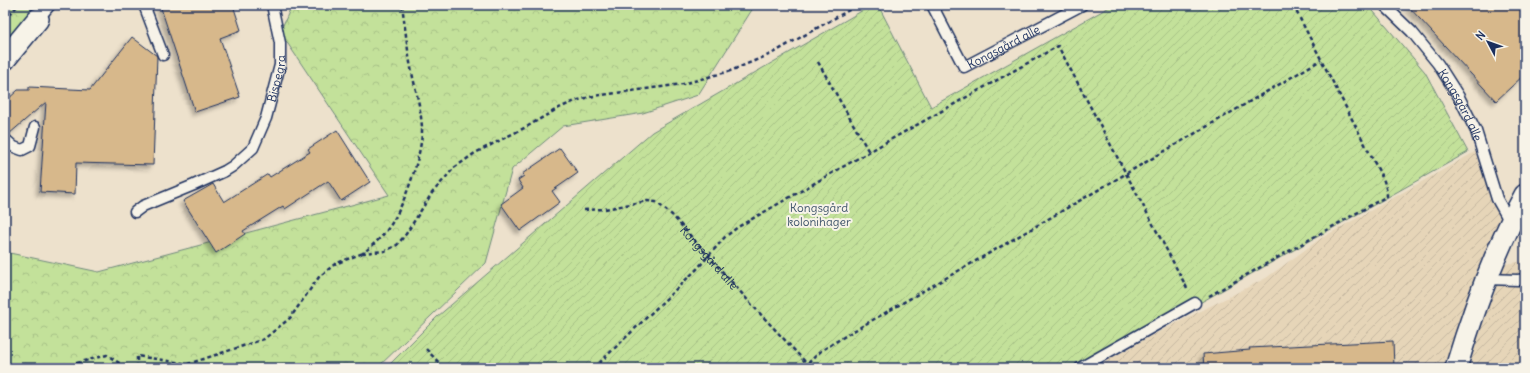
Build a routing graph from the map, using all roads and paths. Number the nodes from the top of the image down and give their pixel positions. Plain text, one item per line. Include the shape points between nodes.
1 (18, 5) edge
2 (144, 5) edge
3 (272, 5) edge
4 (402, 5) edge
5 (858, 5) edge
6 (932, 5) edge
7 (1082, 5) edge
8 (1293, 5) edge
9 (1384, 5) edge
10 (44, 12) edge
11 (5, 20) edge
12 (163, 55) dead end
13 (5, 59) edge
14 (1321, 60) junction
15 (818, 62) dead end
16 (35, 127) dead end
17 (5, 139) edge
18 (869, 152) junction
19 (1126, 173) junction
20 (1525, 194) edge
21 (584, 210) dead end
22 (135, 212) dead end
23 (1510, 222) junction
24 (363, 253) junction
25 (709, 254) junction
26 (1486, 279) junction
27 (1525, 279) edge
28 (1195, 303) junction
29 (426, 349) dead end
30 (807, 364) junction
31 (82, 368) edge
32 (128, 368) edge
33 (137, 368) edge
34 (444, 368) edge
35 (594, 368) edge
36 (803, 368) edge
37 (811, 368) edge
38 (1080, 368) edge
39 (1456, 368) edge

1 - 11 path
2 - 12 lane
3 - 22 lane, Bispegra via 280,43 280,65 266,118 253,148 225,171 143,206
4 - 24 path via 422,120 422,145 396,217 375,244
5 - 24 path via 771,54 730,71 683,84 594,96 557,109 475,153 454,168 432,193 397,245 385,251
6 - 7 lane, Kongsgård alle via 964,66
8 - 14 path
9 - 23 lane, Kongsgård alle via 1430,53 1459,97 1476,130 1497,199
10 - 13 street
14 - 19 path
14 - 28 path via 1384,181 1387,196
15 - 18 path
16 - 17 lane via 30,146 22,150
18 - 19 path via 1058,46
18 - 25 path via 738,227
19 - 28 path
19 - 30 path via 850,333 821,351
20 - 23 street
21 - 25 path, Kongsgård alle via 656,202
23 - 26 street
24 - 33 path via 335,264 319,277 290,318 264,339 188,364 137,356
25 - 30 path, Kongsgård alle
25 - 35 path via 697,269
26 - 27 lane
26 - 39 street
28 - 38 lane
29 - 34 path
30 - 36 path
30 - 37 path, Kongsgård alle
31 - 32 path via 77,363 107,355

